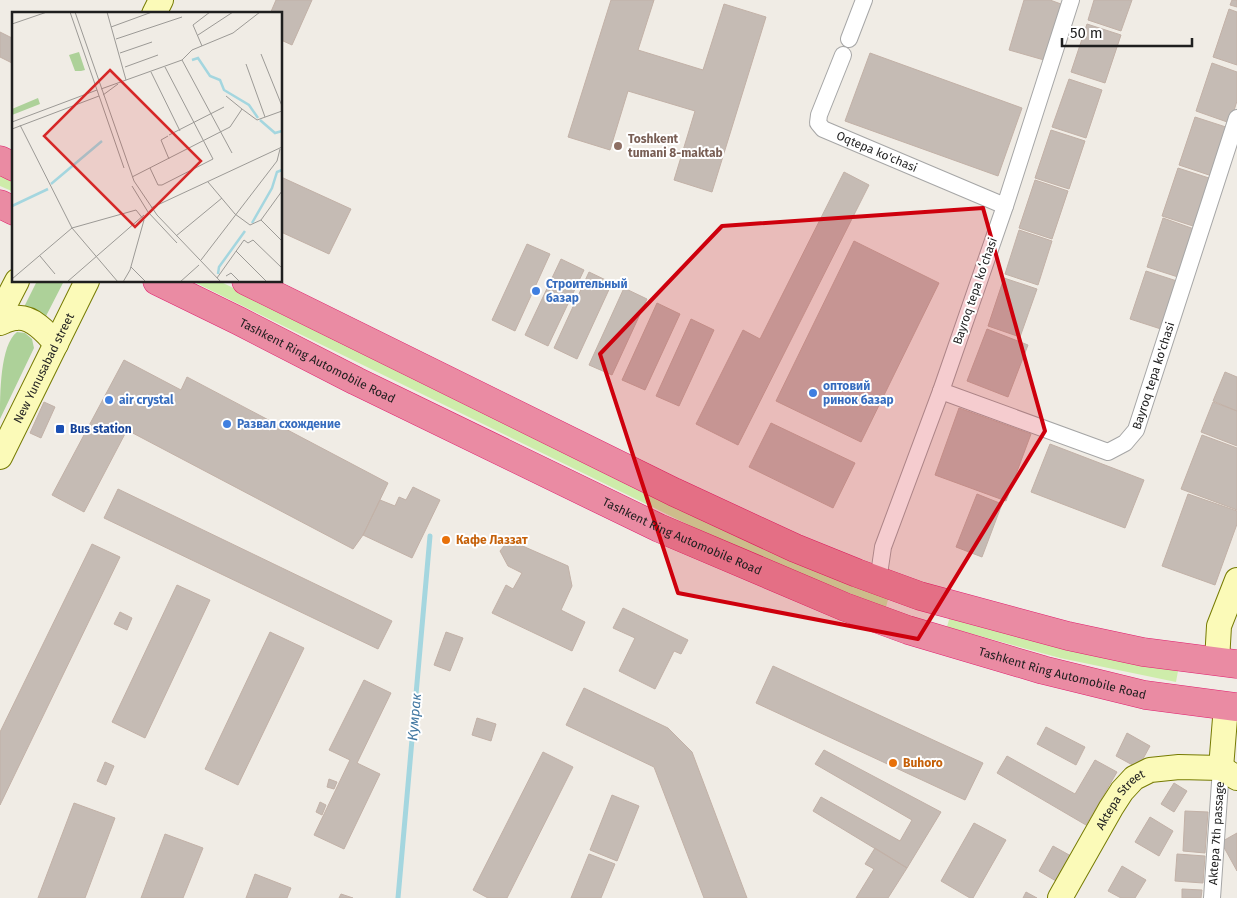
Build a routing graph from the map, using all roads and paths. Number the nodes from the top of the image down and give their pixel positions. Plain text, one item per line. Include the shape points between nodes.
1 (864, 0) edge
2 (1071, 0) edge
3 (849, 39) dead end
4 (843, 55) dead end
5 (1237, 118) edge
6 (0, 160) edge
7 (12, 166) edge
8 (0, 204) edge
9 (1005, 206) junction
10 (12, 210) edge
11 (16, 282) edge
12 (87, 282) edge
13 (159, 282) edge
14 (248, 282) edge
15 (0, 314) edge
16 (0, 323) edge
17 (56, 344) junction
18 (941, 391) junction
19 (0, 457) edge
20 (1237, 580) edge
21 (878, 581) junction
22 (1227, 663) edge
23 (1232, 706) edge
24 (1229, 773) edge
25 (1060, 898) edge
26 (1212, 898) edge

1 - 3 street
2 - 9 street, Bayroq tepa koʻchasi
4 - 9 street, Oqtepa ko'chasi via 818,115 818,123 823,129
5 - 18 street, Bayroq tepa ko'chasi via 1136,430 1125,443 1108,452
6 - 7 highway
8 - 10 highway
9 - 18 street, Bayroq tepa koʻchasi
11 - 15 street
12 - 17 street, New Yunusabad street
13 - 23 highway, Tashkent Ring Automobile Road via 659,528 845,607 908,630 1043,670 1145,695
14 - 21 highway via 674,492 795,548
16 - 17 street via 17,317 31,322 46,331
17 - 19 street, New Yunusabad street
18 - 21 street, Bayroq tepa koʻchasi via 882,547
20 - 22 street via 1219,626
21 - 22 highway via 920,596 1068,636 1143,652
22 - 23 highway
23 - 24 street
24 - 25 street, Aktepa Street via 1169,767 1150,770 1134,778 1122,790
24 - 26 street, Aktepa 7th passage

